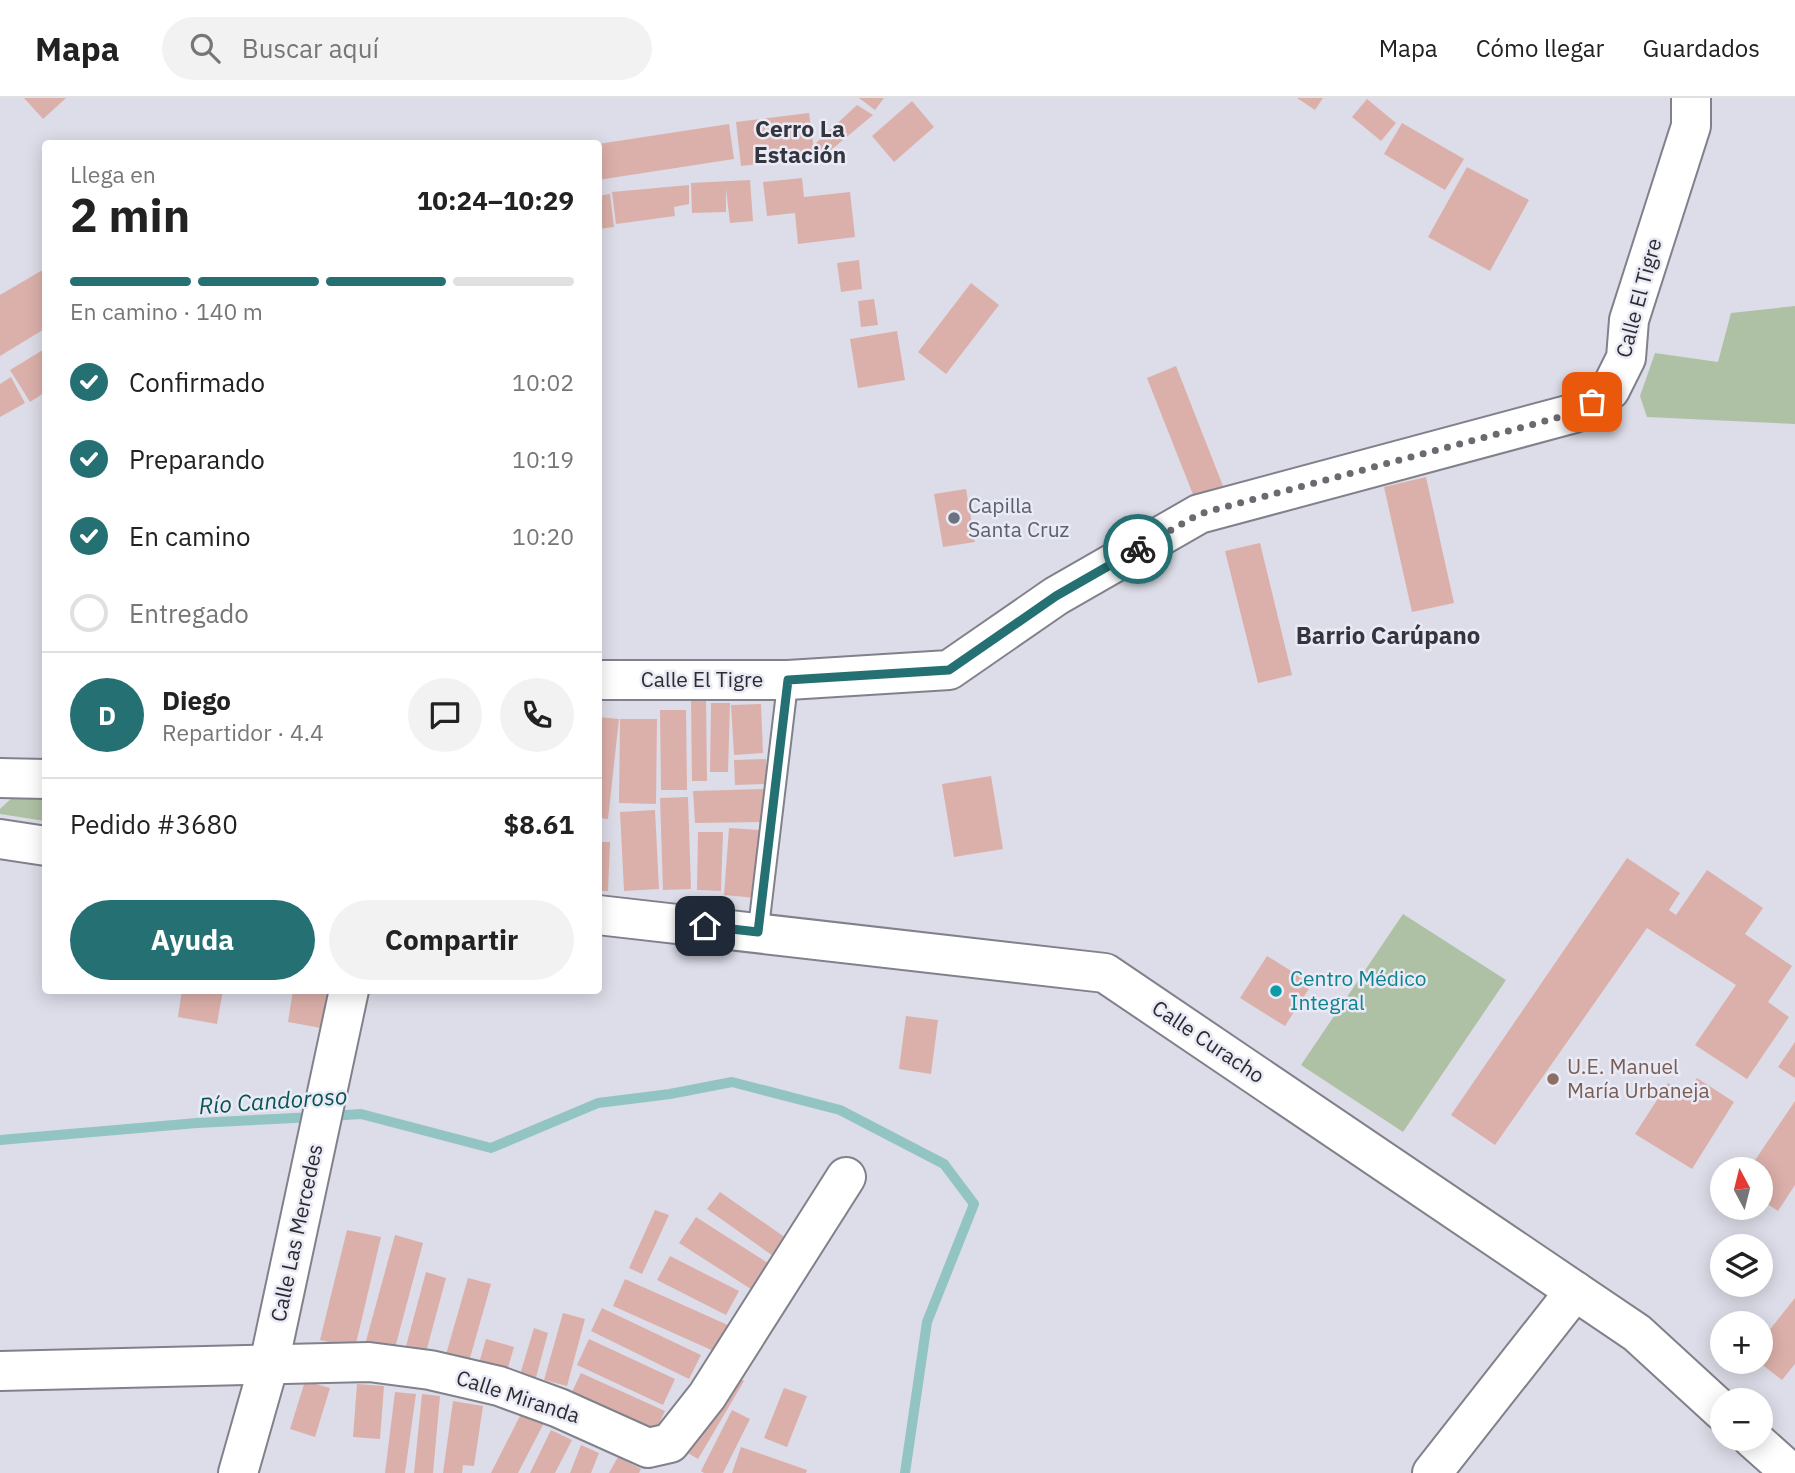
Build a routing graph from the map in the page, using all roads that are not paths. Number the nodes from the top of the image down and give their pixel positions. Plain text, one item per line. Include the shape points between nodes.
1 (1691, 98) edge
2 (602, 680) edge
3 (788, 680) junction
4 (0, 778) edge
5 (42, 779) edge
6 (0, 839) edge
7 (42, 845) edge
8 (602, 915) edge
9 (758, 932) junction
10 (348, 994) edge
11 (846, 1177) dead end
12 (1575, 1291) junction
13 (269, 1364) junction
14 (0, 1371) edge
15 (1710, 1400) edge
16 (238, 1473) edge
17 (1432, 1473) edge

1 - 3 street, Calle El Tigre via 1691,126 1629,320 1626,358 1610,390 1575,413 1199,514 1056,596 949,670
2 - 3 street, Calle El Tigre
3 - 9 lane
4 - 5 street
6 - 7 street
8 - 9 street, Calle Curacho
9 - 12 street, Calle Curacho via 1105,973
10 - 13 street, Calle Las Mercedes
11 - 13 street, Calle Miranda via 707,1396 670,1443 648,1448 559,1408 430,1370 369,1362
12 - 15 street, Calle Curacho via 1637,1333
12 - 17 street
13 - 14 street, Calle Miranda
13 - 16 street, Calle Las Mercedes

